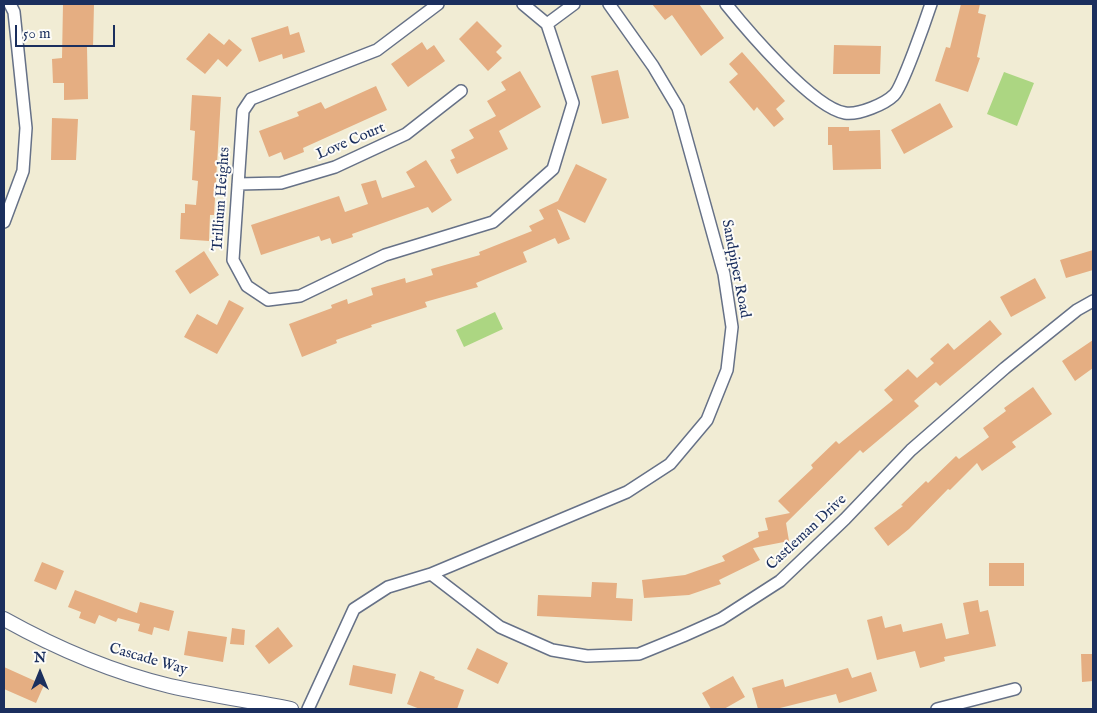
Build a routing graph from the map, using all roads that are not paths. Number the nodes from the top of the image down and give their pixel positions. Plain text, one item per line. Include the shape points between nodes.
1 (10, 4) edge
2 (438, 4) edge
3 (523, 4) edge
4 (574, 4) edge
5 (609, 4) edge
6 (726, 4) edge
7 (932, 4) edge
8 (547, 24) junction
9 (461, 90) dead end
10 (238, 184) junction
11 (4, 222) edge
12 (1093, 301) edge
13 (431, 574) junction
14 (4, 619) edge
15 (1014, 689) dead end
16 (291, 709) edge
17 (308, 709) edge
18 (937, 709) edge

1 - 11 street via 14,12 26,128 23,171
2 - 10 street, Trillium Heights via 377,50 250,98 243,111
3 - 8 street
4 - 8 street
5 - 13 street, Sandpiper Road via 678,108 724,274 732,327 727,370 707,420 670,464 627,492
6 - 7 street via 751,35 819,101 846,113 874,108 896,94
8 - 10 street, Trillium Heights via 573,103 553,169 493,222 384,255 300,296 268,300 247,286 233,260
9 - 10 street, Love Court via 406,134 335,167 281,183
12 - 13 street, Castleman Drive via 1005,368 911,450 845,520 780,581 721,618 683,636 639,654 587,656 552,650 500,628
13 - 17 street via 388,587 354,608
14 - 16 street, Cascade Way via 43,641 101,665 169,685
15 - 18 street

